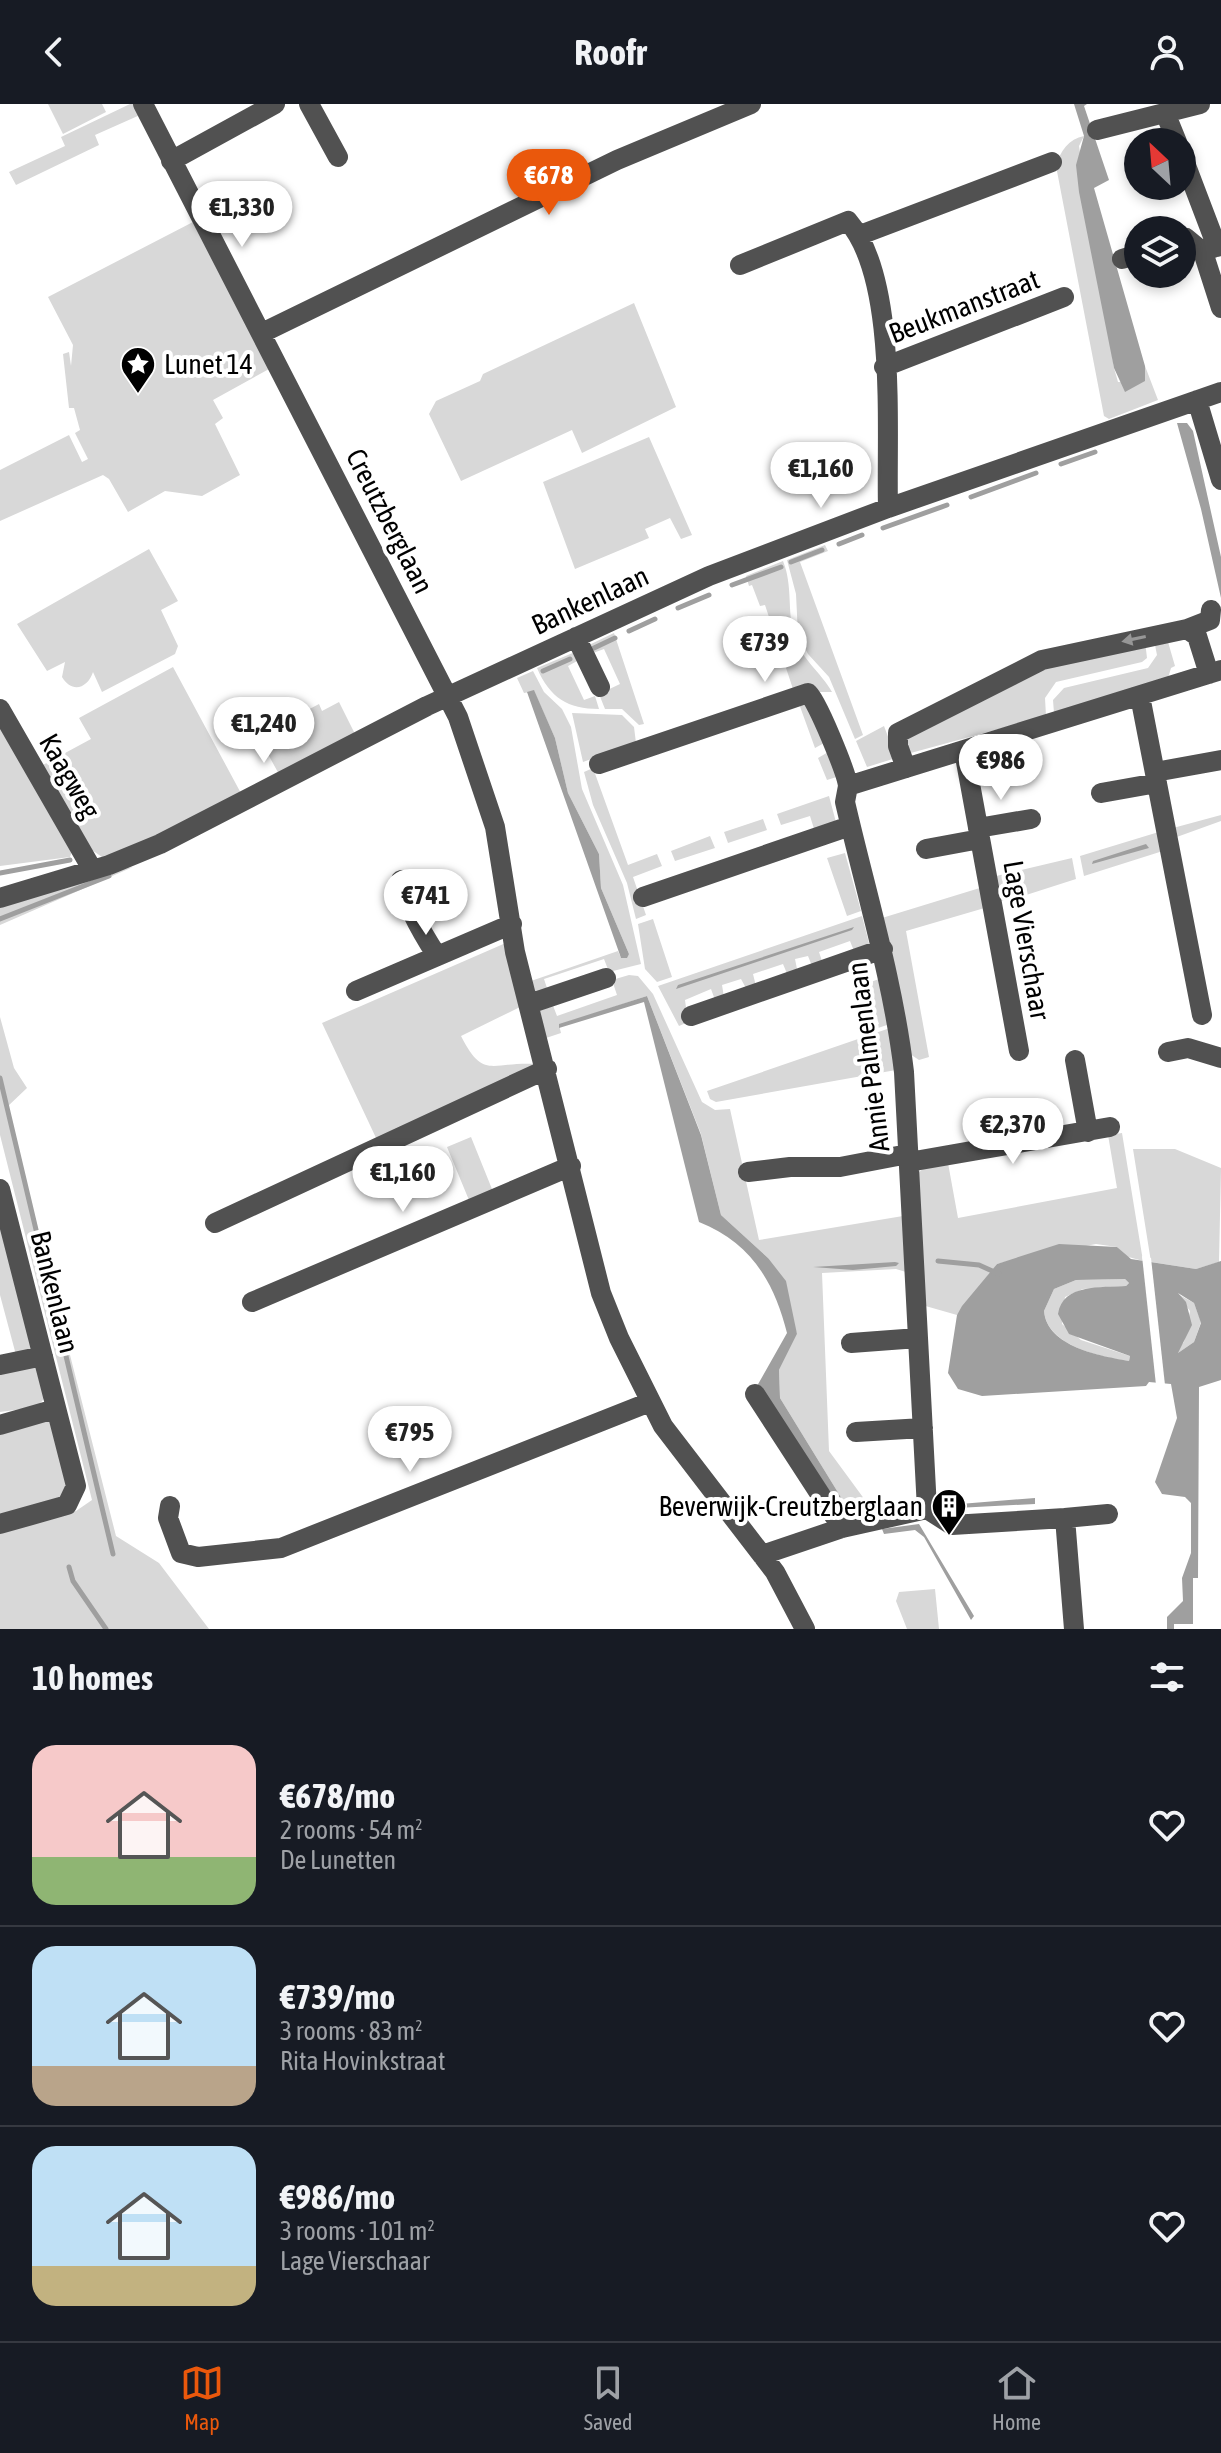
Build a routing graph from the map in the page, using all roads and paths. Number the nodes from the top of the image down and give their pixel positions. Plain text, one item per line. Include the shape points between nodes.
1 (143, 104) edge
2 (275, 104) edge
3 (309, 104) edge
4 (751, 104) edge
5 (1191, 105) edge
6 (1166, 115) junction
7 (1171, 128) edge
8 (1097, 130) dead end
9 (338, 157) dead end
10 (171, 161) junction
11 (1052, 162) dead end
12 (1196, 196) edge
13 (860, 235) junction
14 (1214, 248) edge
15 (740, 265) dead end
16 (1064, 297) dead end
17 (1221, 308) edge
18 (262, 333) junction
19 (884, 367) junction
20 (1221, 392) edge
21 (1197, 400) junction
22 (1221, 480) edge
23 (888, 508) junction
24 (1211, 610) dead end
25 (1187, 629) junction
26 (576, 637) junction
27 (1215, 672) edge
28 (600, 687) dead end
29 (448, 696) junction
30 (1140, 696) junction
31 (0, 709) edge
32 (964, 751) junction
33 (1221, 760) edge
34 (599, 764) dead end
35 (906, 768) junction
36 (1156, 778) junction
37 (848, 786) junction
38 (1101, 793) dead end
39 (1031, 819) dead end
40 (850, 826) junction
41 (979, 834) junction
42 (926, 849) dead end
43 (92, 869) junction
44 (401, 880) dead end
45 (4, 894) edge
46 (643, 897) dead end
47 (512, 924) junction
48 (883, 949) junction
49 (437, 956) junction
50 (606, 978) dead end
51 (356, 991) dead end
52 (529, 1004) junction
53 (1202, 1015) dead end
54 (691, 1016) dead end
55 (1019, 1051) dead end
56 (1168, 1052) dead end
57 (1221, 1058) edge
58 (1075, 1060) dead end
59 (547, 1069) junction
60 (1110, 1127) dead end
61 (1088, 1132) junction
62 (908, 1158) junction
63 (571, 1166) junction
64 (748, 1172) dead end
65 (0, 1189) edge
66 (215, 1223) dead end
67 (252, 1302) dead end
68 (918, 1338) junction
69 (851, 1343) dead end
70 (43, 1356) junction
71 (0, 1365) edge
72 (755, 1394) dead end
73 (650, 1402) junction
74 (55, 1409) junction
75 (0, 1425) edge
76 (923, 1428) junction
77 (856, 1432) dead end
78 (170, 1506) dead end
79 (927, 1509) junction
80 (1108, 1514) dead end
81 (1065, 1518) junction
82 (0, 1524) edge
83 (842, 1528) junction
84 (762, 1555) junction
85 (805, 1629) edge
86 (1074, 1629) edge

1 - 10 street, Creutzberglaan
2 - 10 street
3 - 9 street
4 - 18 street via 617,160
5 - 6 street
6 - 7 street
6 - 8 street via 1156,112
10 - 18 street, Creutzberglaan
11 - 13 street
12 - 14 street
13 - 15 street via 848,221
13 - 19 street via 880,289
14 - 17 street
16 - 19 street, Beukmanstraat
18 - 29 street, Creutzberglaan
19 - 23 street
20 - 21 street, Bankenlaan
21 - 22 street
21 - 23 street, Bankenlaan
23 - 26 street, Bankenlaan via 709,576
24 - 25 street via 1206,624
25 - 27 street via 1197,636
25 -> 35 street via 1042,660 898,733
26 - 28 street
26 - 29 street, Bankenlaan
27 - 30 street
29 - 43 street, Bankenlaan via 160,844
29 - 47 street, Creutzberglaan via 495,827
30 - 32 street
30 - 36 street
31 - 43 street, Kaagweg
32 - 35 street
32 - 41 street, Lage Vierschaar
33 - 36 street
34 - 37 street, Annie Palmenlaan via 808,693 816,699
35 - 37 street
36 - 38 street
36 - 53 street
37 - 40 street, Annie Palmenlaan
39 - 41 street, Lage Vierschaar
40 - 46 street
40 - 48 street, Annie Palmenlaan
41 - 42 street, Lage Vierschaar
41 - 55 street, Lage Vierschaar
43 - 45 street, Bankenlaan
44 - 49 street
47 - 49 street
47 - 52 street, Creutzberglaan
48 - 54 street
48 - 62 street, Annie Palmenlaan via 904,1072
49 - 51 street
50 - 52 street
52 - 59 street, Creutzberglaan
56 - 57 street via 1188,1048
58 - 61 street
59 - 63 street, Creutzberglaan
59 - 66 street
60 - 61 street
61 - 62 street
62 - 64 street
62 - 68 street, Annie Palmenlaan
63 - 67 street
63 - 73 street, Creutzberglaan via 601,1293
65 - 70 street, Bankenlaan
68 - 69 street
68 - 76 street, Annie Palmenlaan
70 - 71 street
70 - 74 street, Bankenlaan
72 - 83 street
73 - 78 street via 281,1548 198,1557 181,1553 168,1518
73 - 84 street, Creutzberglaan via 681,1454
74 - 75 street
74 - 82 street, Bankenlaan via 76,1486 67,1505
76 - 77 street
76 - 79 street, Annie Palmenlaan
79 - 81 street via 952,1525
79 - 83 street
80 - 81 street
81 - 86 street
83 - 84 street
84 - 85 street, Creutzberglaan

